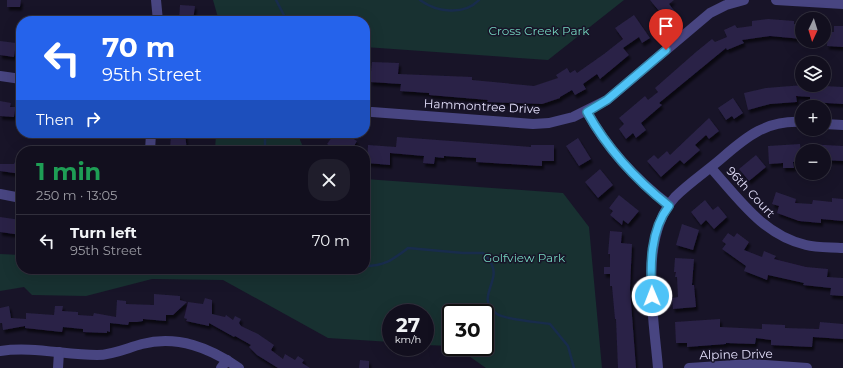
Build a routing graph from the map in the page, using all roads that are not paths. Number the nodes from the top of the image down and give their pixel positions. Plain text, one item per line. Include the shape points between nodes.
1 (156, 0) edge
2 (744, 0) edge
3 (776, 0) edge
4 (843, 4) edge
5 (158, 16) edge
6 (0, 76) edge
7 (16, 78) edge
8 (372, 112) dead end
9 (587, 112) junction
10 (795, 122) edge
11 (831, 124) edge
12 (843, 125) edge
13 (711, 168) junction
14 (0, 194) edge
15 (16, 197) edge
16 (669, 206) junction
17 (843, 248) edge
18 (0, 351) edge
19 (59, 352) junction
20 (224, 364) edge
21 (784, 367) edge
22 (58, 368) edge
23 (239, 368) edge
24 (658, 368) edge
25 (689, 368) edge
26 (807, 368) edge

1 - 5 street
2 - 9 street, Hammontree Drive via 710,13 607,100
3 - 4 street
6 - 7 street
8 - 9 street, Hammontree Drive via 533,124 561,121
9 - 16 street via 611,150 628,170
10 - 13 street via 782,122 750,135
11 - 12 street
13 - 16 street
13 - 17 street, 96th Court via 761,224 778,236 808,246
14 - 15 street
16 - 24 street via 658,226 654,243 651,284
18 - 19 street
19 - 20 street via 102,355 142,344 173,341 202,347
19 - 22 street
20 - 23 street
21 - 25 street, Alpine Drive via 745,364
21 - 26 street, Alpine Drive

